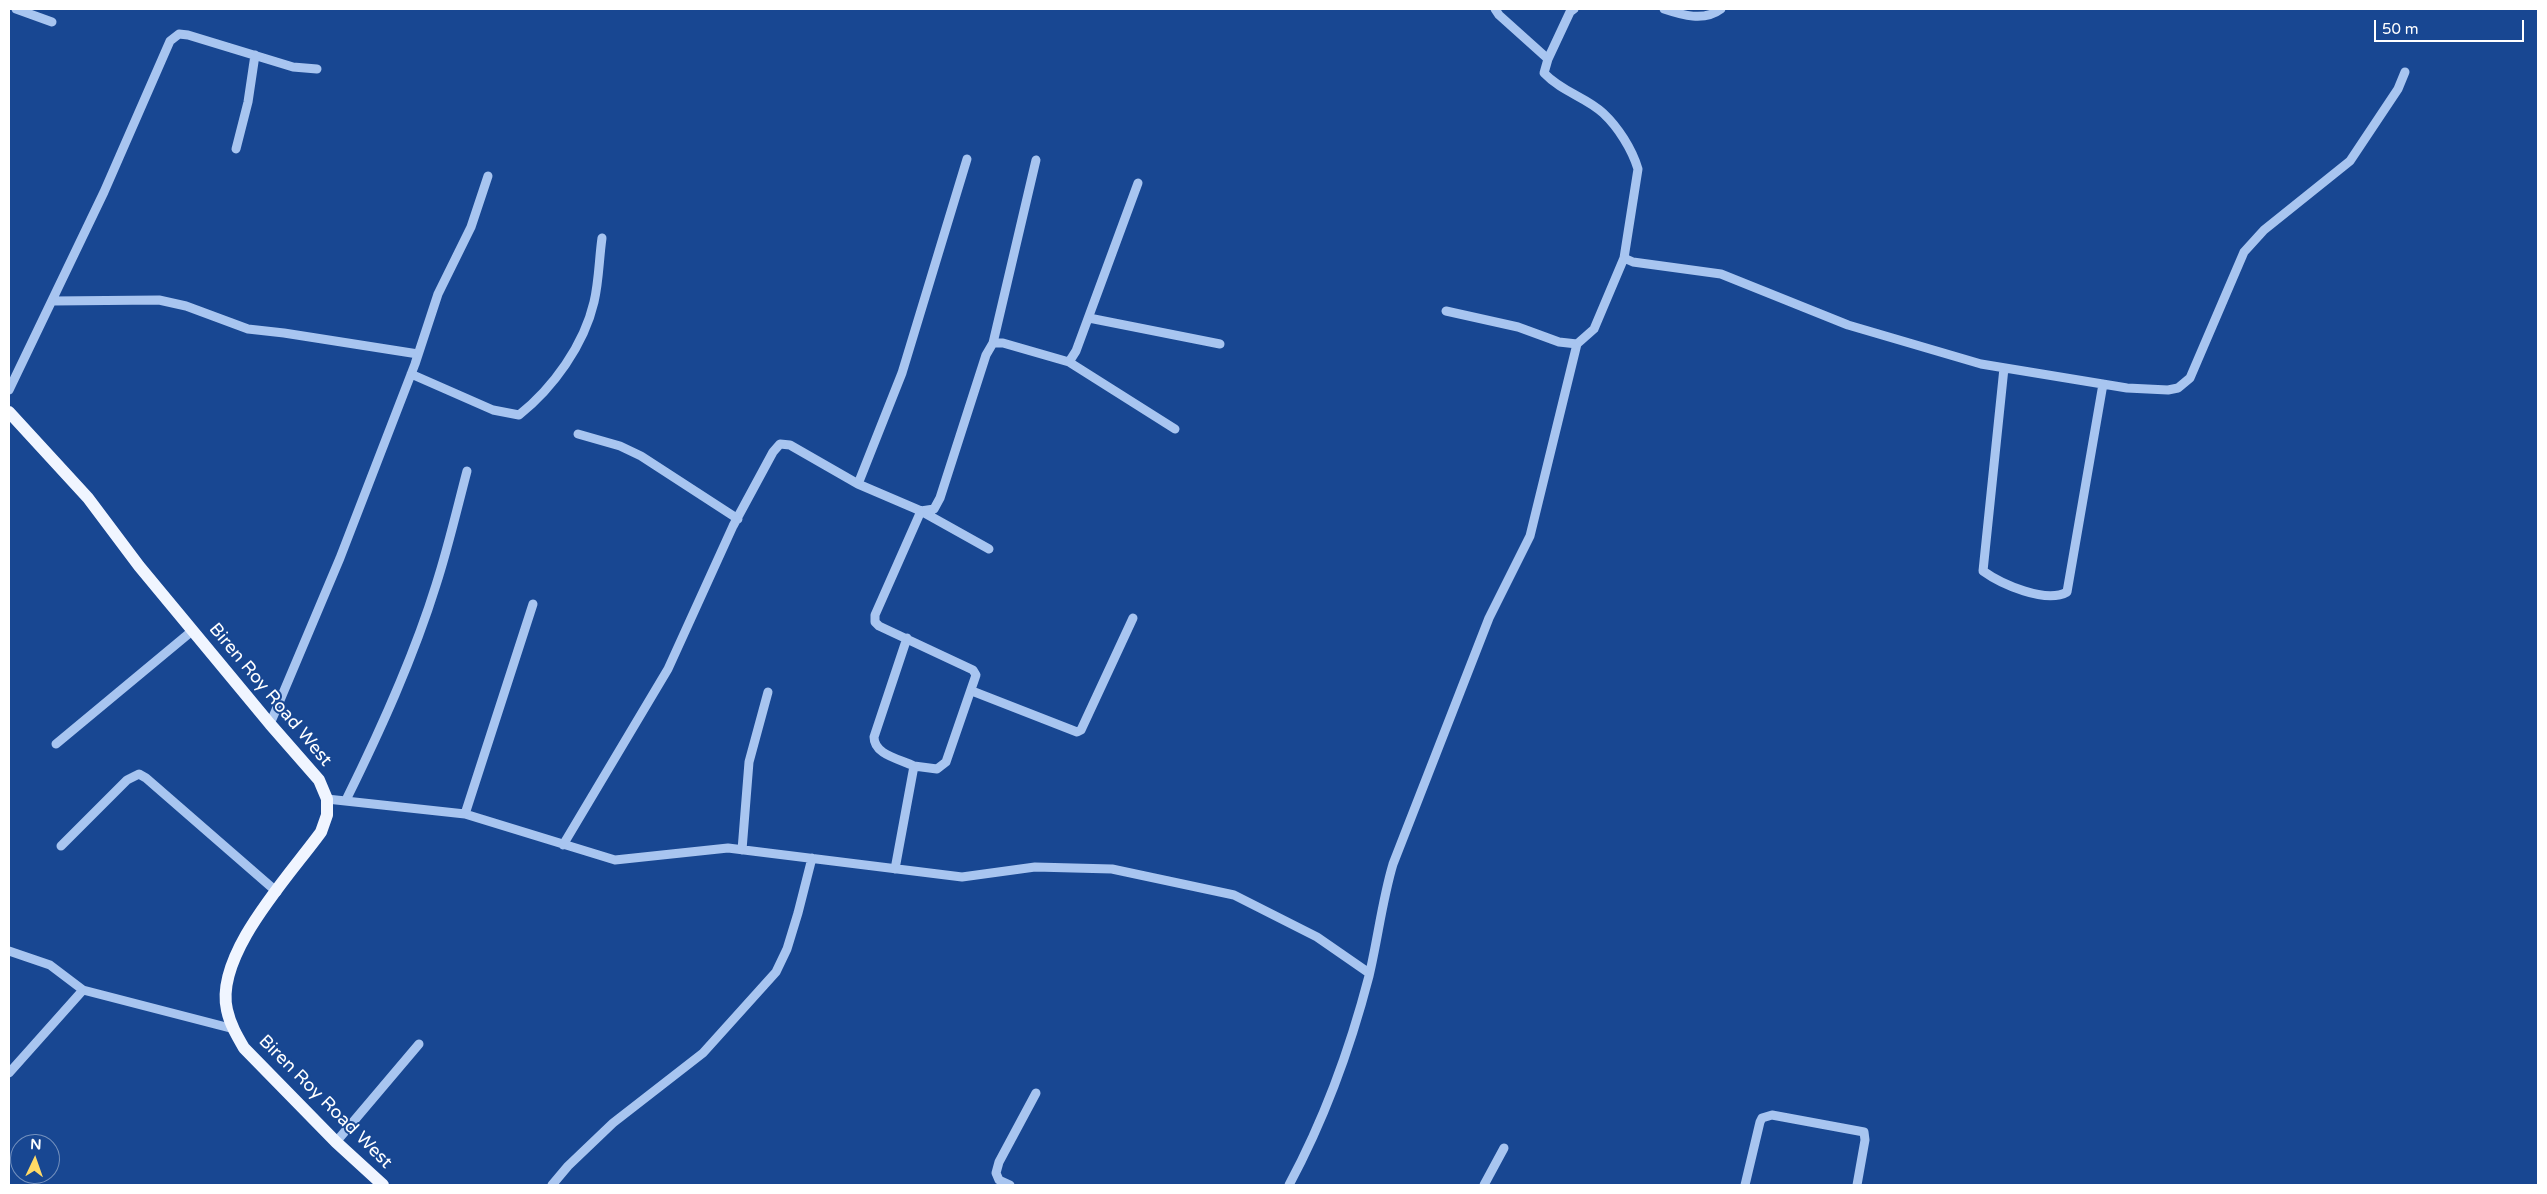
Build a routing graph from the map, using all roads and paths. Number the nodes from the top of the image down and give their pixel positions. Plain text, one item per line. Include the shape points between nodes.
1 (16, 9) edge
2 (1495, 9) edge
3 (1574, 9) edge
4 (1664, 9) edge
5 (1721, 9) edge
6 (52, 22) dead end
7 (255, 55) junction
8 (1548, 59) junction
9 (317, 69) dead end
10 (2405, 72) dead end
11 (236, 149) dead end
12 (967, 159) dead end
13 (1036, 160) dead end
14 (488, 176) dead end
15 (1138, 183) dead end
16 (602, 238) dead end
17 (1624, 258) junction
18 (53, 301) junction
19 (1446, 310) dead end
20 (1089, 318) junction
21 (993, 343) junction
22 (1220, 344) dead end
23 (1577, 344) junction
24 (418, 354) junction
25 (1069, 362) junction
26 (2004, 368) junction
27 (411, 374) junction
28 (2103, 384) junction
29 (9, 390) edge
30 (9, 412) edge
31 (1175, 429) dead end
32 (578, 434) dead end
33 (467, 471) dead end
34 (858, 484) junction
35 (921, 511) junction
36 (738, 519) junction
37 (989, 548) dead end
38 (533, 604) dead end
39 (1133, 618) dead end
40 (192, 631) junction
41 (907, 638) junction
42 (972, 691) junction
43 (768, 692) dead end
44 (270, 724) junction
45 (56, 744) dead end
46 (914, 766) junction
47 (327, 799) junction
48 (346, 800) junction
49 (466, 814) junction
50 (563, 845) junction
51 (61, 846) dead end
52 (742, 850) junction
53 (812, 858) junction
54 (895, 869) junction
55 (277, 892) junction
56 (9, 951) edge
57 (1369, 973) junction
58 (83, 990) junction
59 (234, 1030) junction
60 (419, 1044) dead end
61 (9, 1073) edge
62 (1036, 1093) dead end
63 (336, 1142) junction
64 (1504, 1148) dead end
65 (383, 1185) edge
66 (552, 1185) edge
67 (1010, 1185) edge
68 (1289, 1185) edge
69 (1484, 1185) edge
70 (1745, 1185) edge
71 (1857, 1185) edge

1 - 6 street
2 - 8 street
3 - 8 street
4 - 5 street via 1689,17 1714,14
7 - 9 street via 293,67
7 - 11 street
7 - 18 street via 188,35 179,34 170,41
8 - 17 street via 1544,73 1555,85 1602,112 1634,156 1638,169
10 - 28 street via 2398,89 2350,161 2264,230 2244,252 2190,378 2178,388 2168,390
12 - 34 street via 902,373
13 - 21 street
14 - 24 street via 468,234 438,294
15 - 20 street
16 - 27 street via 594,303 576,347 565,367 519,415 494,410
17 - 23 street via 1594,329
17 - 26 street via 1721,274 1848,325
18 - 24 street via 160,300 263,332
18 - 29 street
19 - 23 street via 1518,327 1559,342
20 - 22 street
20 - 25 street
21 - 25 street
21 - 35 street via 986,355 940,498 934,509
23 - 57 street via 1530,536 1489,618 1393,864
24 - 27 street
25 - 31 street
26 - 28 street
26 - 28 street via 1983,571 1997,581 2044,596 2059,596 2066,592
27 - 44 street via 340,558
30 - 40 main road, Biren Roy Road West via 88,498
32 - 36 street via 620,446 641,456
33 - 48 street via 436,588 397,690
34 - 35 street
34 - 36 street via 790,445 780,444
35 - 37 street
35 - 41 street via 875,615 879,626
36 - 50 street via 668,669
38 - 49 street
39 - 42 street via 1081,730 1077,732
40 - 44 main road, Biren Roy Road West
40 - 45 street
41 - 42 street via 973,670 976,676
41 - 46 street via 874,744 878,750
42 - 46 street via 946,762 937,769
43 - 52 street via 749,762
44 - 47 main road, Biren Roy Road West via 319,780
46 - 54 street
47 - 48 street
47 - 55 main road, Biren Roy Road West via 327,815 321,832
48 - 49 street
49 - 50 street
50 - 52 street via 622,860 707,849
51 - 55 street via 127,780 139,774
52 - 53 street
53 - 54 street
53 - 66 street via 787,949 776,972 703,1053 613,1123
54 - 57 street via 962,877 1035,867 1112,869 1217,890 1249,902 1317,937
55 - 59 main road, Biren Roy Road West via 245,935 231,964 225,989 226,1009
56 - 58 street via 50,966
57 - 68 street via 1334,1091
58 - 59 street
58 - 61 street
59 - 63 main road, Biren Roy Road West via 244,1048
60 - 63 street
62 - 67 street via 999,1162 996,1173 999,1180
63 - 65 main road, Biren Roy Road West
64 - 69 street
70 - 71 street via 1760,1122 1772,1115 1864,1132

